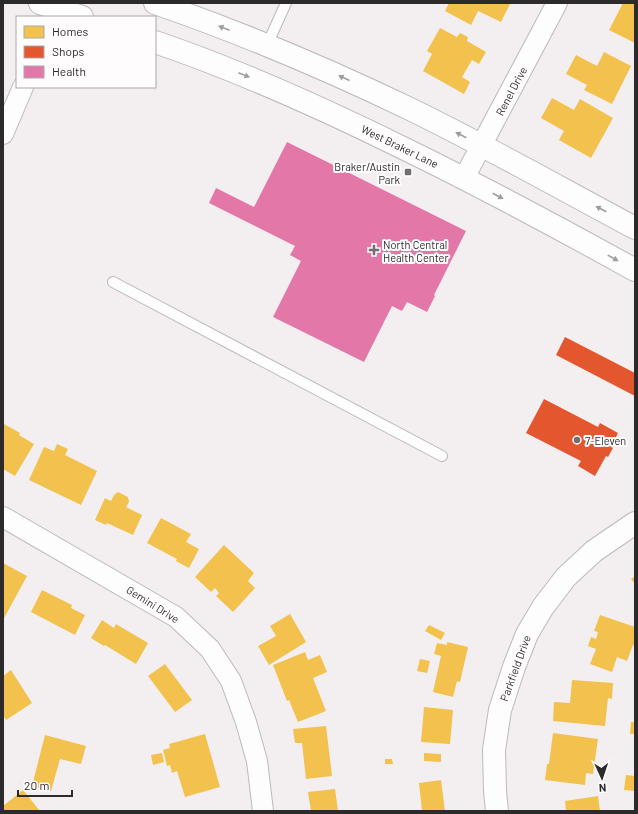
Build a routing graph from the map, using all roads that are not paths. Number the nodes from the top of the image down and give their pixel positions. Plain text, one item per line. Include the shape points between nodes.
1 (155, 3) edge
2 (286, 3) edge
3 (556, 3) edge
4 (44, 7) edge
5 (78, 16) edge
6 (156, 42) edge
7 (267, 45) junction
8 (24, 88) edge
9 (3, 134) edge
10 (481, 146) junction
11 (464, 178) junction
12 (635, 228) edge
13 (635, 270) edge
14 (113, 282) dead end
15 (442, 456) dead end
16 (3, 517) edge
17 (635, 523) edge
18 (263, 811) edge
19 (497, 811) edge

7 -> 1 main road
2 - 7 lane
3 - 10 street, Renel Drive
4 - 5 main road
6 -> 11 main road, West Braker Lane via 271,86
10 -> 7 main road via 390,100
8 - 9 street
10 - 11 street, Renel Drive
12 -> 10 main road
11 -> 13 main road, West Braker Lane
14 - 15 lane
16 - 18 street, Gemini Drive via 176,617 210,650 231,681 246,722 257,762
17 - 19 main road, Parkfield Drive via 594,551 566,577 543,607 527,634 500,710 494,750

